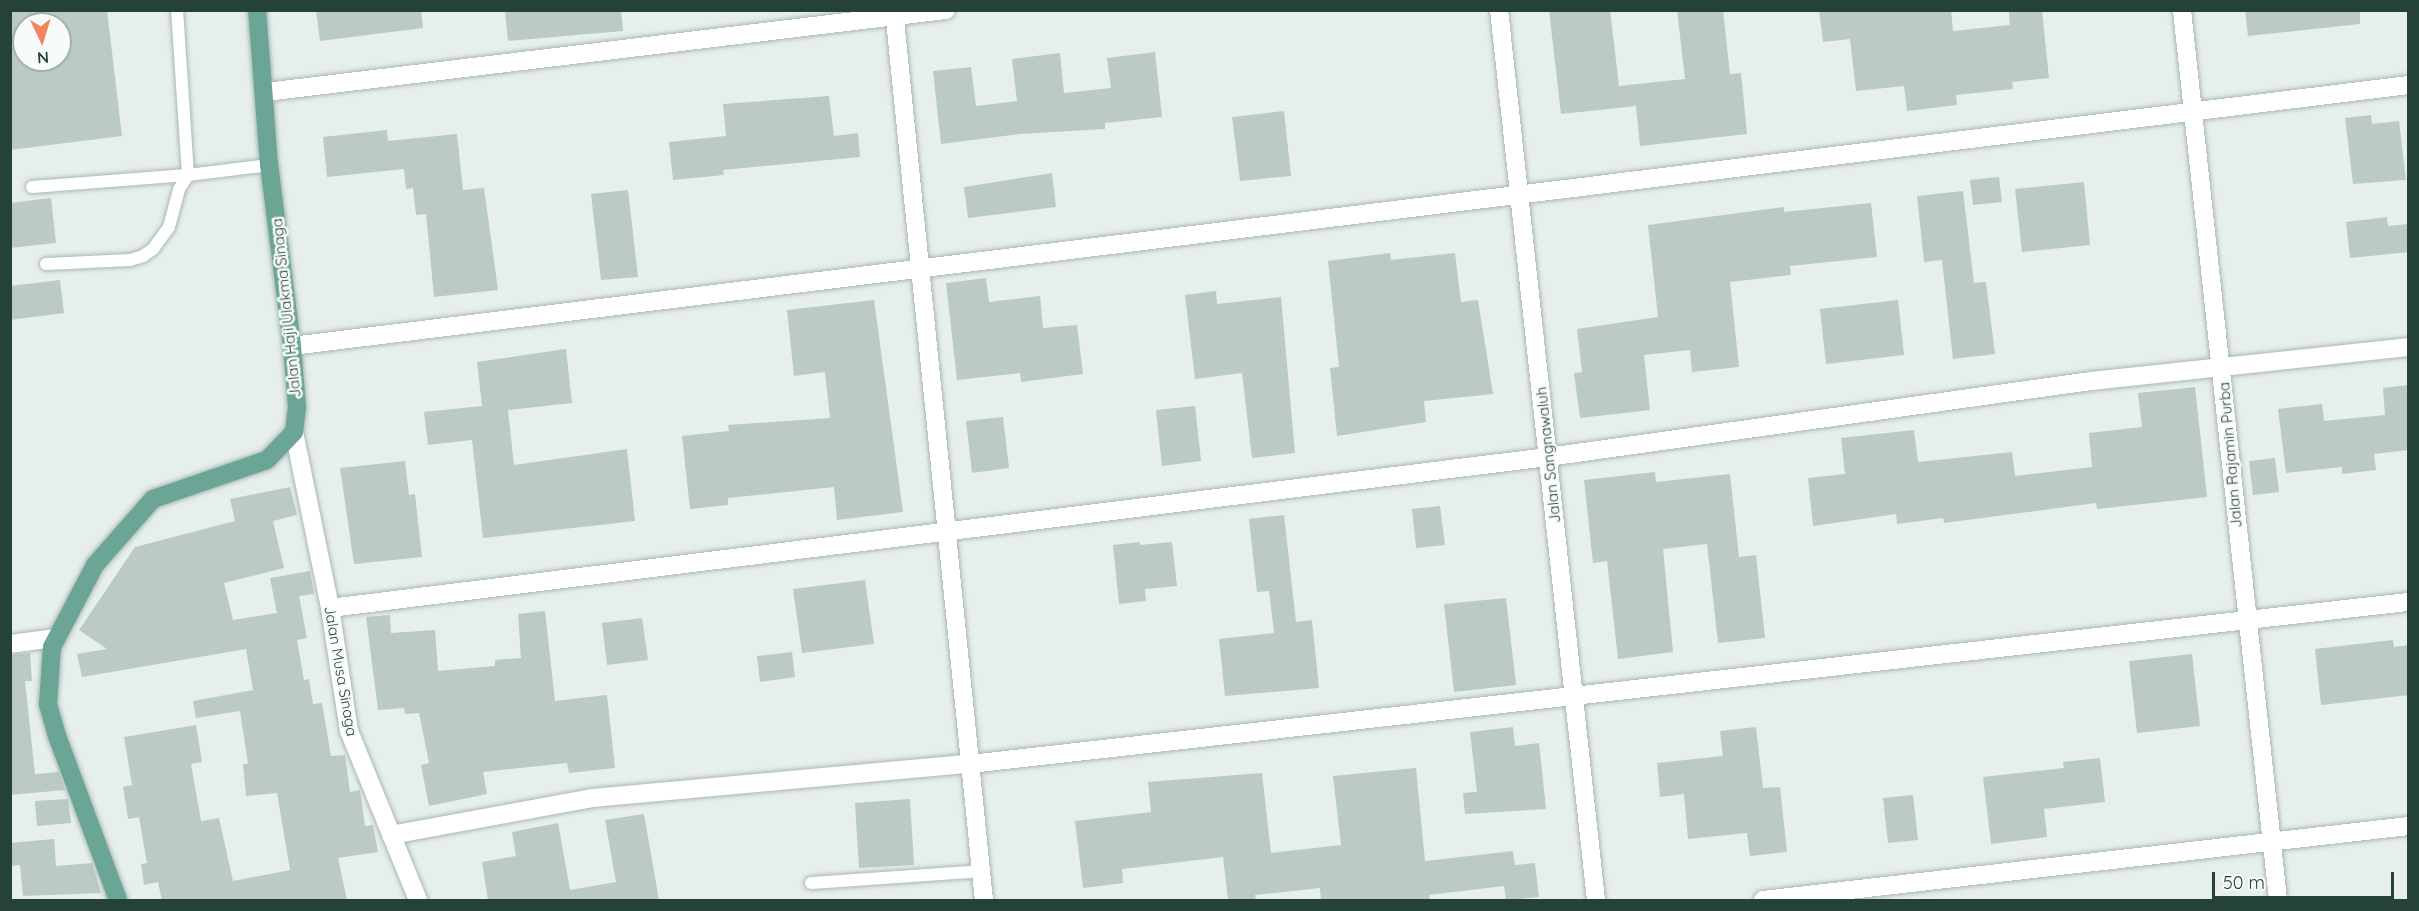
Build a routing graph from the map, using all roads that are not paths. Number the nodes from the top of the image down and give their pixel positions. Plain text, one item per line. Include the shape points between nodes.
1 (177, 10) edge
2 (257, 10) edge
3 (946, 10) edge
4 (1499, 10) edge
5 (2182, 10) edge
6 (894, 14) edge
7 (2409, 85) edge
8 (266, 92) junction
9 (2190, 114) junction
10 (269, 165) junction
11 (188, 175) junction
12 (32, 188) dead end
13 (1519, 193) junction
14 (46, 264) dead end
15 (920, 268) junction
16 (292, 346) junction
17 (2409, 347) edge
18 (2222, 369) junction
19 (294, 432) junction
20 (1548, 457) junction
21 (947, 532) junction
22 (2409, 602) edge
23 (330, 608) junction
24 (2246, 621) junction
25 (55, 638) junction
26 (10, 644) edge
27 (1574, 696) junction
28 (970, 764) junction
29 (2409, 826) edge
30 (391, 835) junction
31 (2269, 842) junction
32 (981, 871) junction
33 (811, 882) dead end
34 (118, 900) edge
35 (418, 900) edge
36 (984, 900) edge
37 (1596, 900) edge
38 (1763, 900) edge
39 (2278, 900) edge

1 - 11 lane
2 - 8 main road, Jalan Haji Ulakma Sinaga
3 - 6 street
4 - 13 street, Jalan Sangnawaluh
5 - 9 street, Jalan Rajamin Purba
6 - 8 street
6 - 15 street
7 - 9 street
8 - 10 main road, Jalan Haji Ulakma Sinaga
9 - 13 street
9 - 18 street, Jalan Rajamin Purba
10 - 11 lane
10 - 16 main road, Jalan Haji Ulakma Sinaga
11 - 12 lane
11 - 14 lane via 179,189 169,227 153,249 142,256
13 - 15 street
13 - 20 street, Jalan Sangnawaluh
15 - 16 street
15 - 21 street
16 - 19 main road, Jalan Haji Ulakma Sinaga via 297,407
17 - 18 street
18 - 20 street via 2091,381
18 - 24 street, Jalan Rajamin Purba
19 - 23 street, Jalan Musa Sinaga
19 - 25 main road via 267,460 153,500 95,565
20 - 21 street
20 - 27 street, Jalan Sangnawaluh
21 - 23 street
21 - 28 street
22 - 24 street
23 - 30 street, Jalan Musa Sinaga via 349,731
24 - 27 street
24 - 31 street, Jalan Rajamin Purba
25 - 26 street
25 - 34 main road via 48,675 48,704
27 - 28 street
27 - 37 street, Jalan Sangnawaluh
28 - 30 street via 594,798
28 - 32 street
29 - 31 street
30 - 35 street, Jalan Musa Sinaga
31 - 38 street
31 - 39 street, Jalan Rajamin Purba
32 - 33 lane
32 - 36 street

